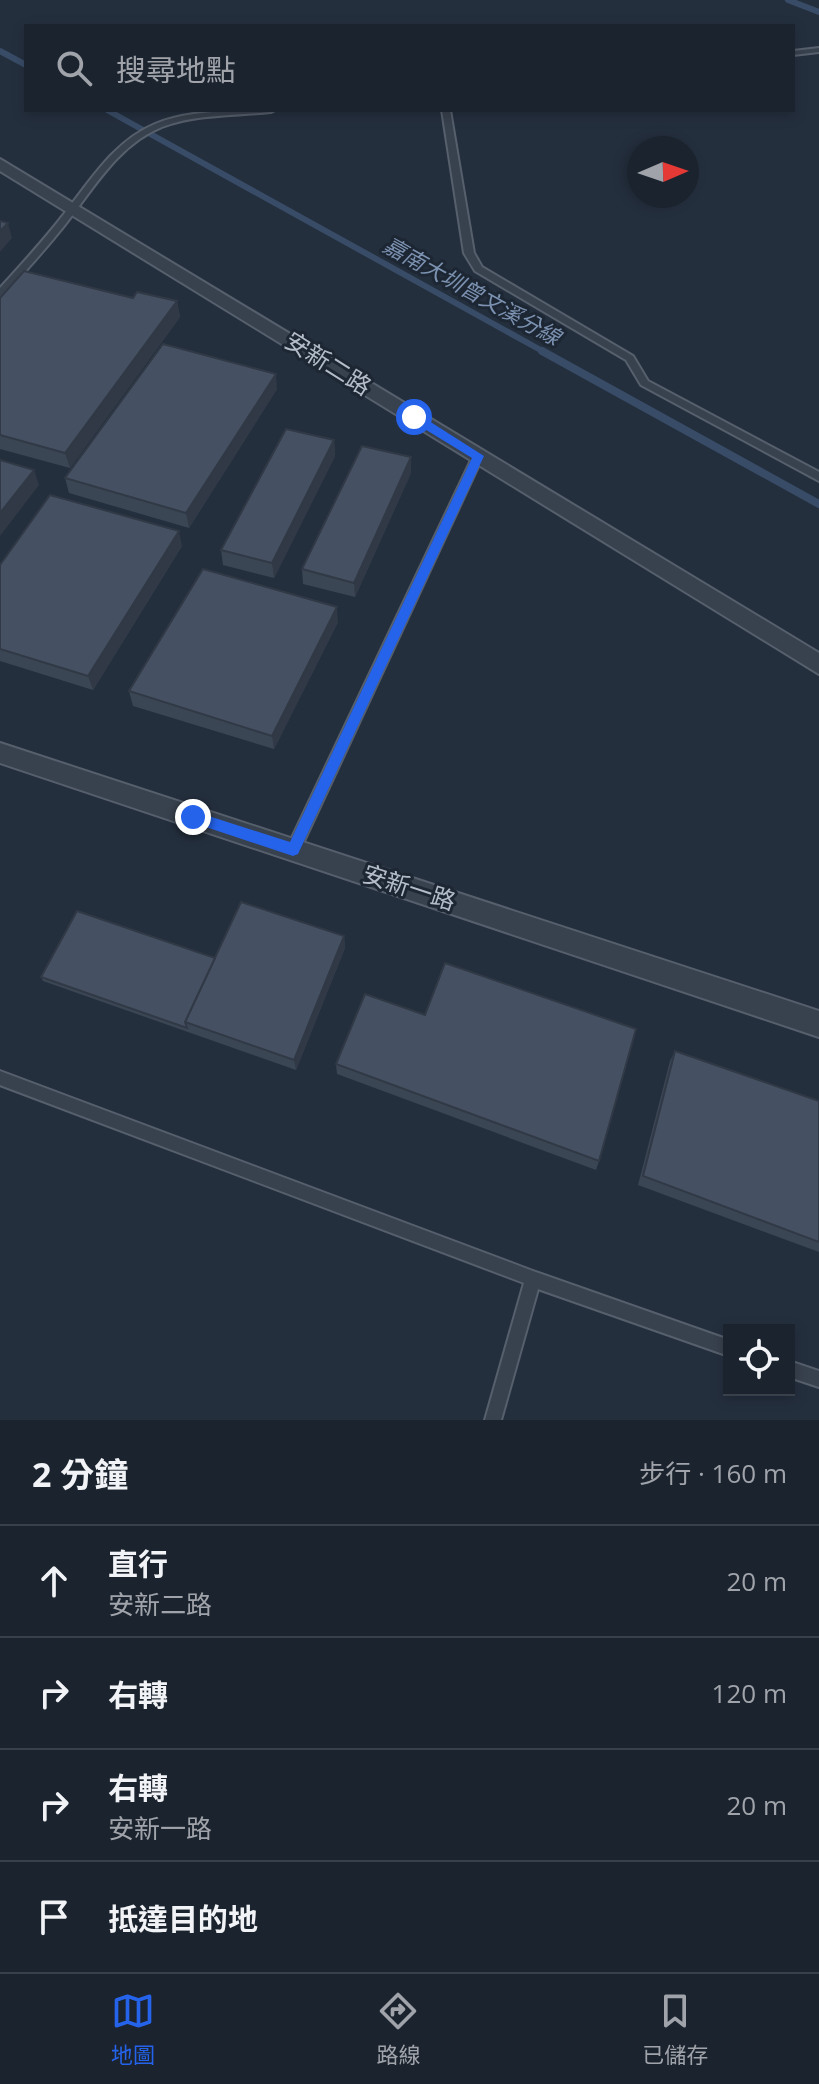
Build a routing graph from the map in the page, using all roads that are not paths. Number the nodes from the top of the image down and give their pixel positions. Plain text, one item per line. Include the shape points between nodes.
1 (819, 50) edge
2 (795, 53) edge
3 (252, 112) edge
4 (446, 112) edge
5 (0, 164) edge
6 (73, 208) junction
7 (0, 294) edge
8 (478, 456) junction
9 (819, 477) edge
10 (819, 665) edge
11 (0, 753) edge
12 (293, 850) junction
13 (819, 1024) edge
14 (0, 1078) edge
15 (533, 1279) junction
16 (723, 1346) edge
17 (795, 1371) edge
18 (819, 1379) edge
19 (493, 1420) edge

1 - 2 lane
3 - 6 lane via 153,127
4 - 9 lane via 469,253 478,269 630,358 644,383
5 - 6 street, 安新二路
6 - 7 lane
6 - 8 street, 安新二路
8 - 10 street, 安新二路
8 - 12 lane
11 - 12 street, 安新一路
12 - 13 street, 安新一路
14 - 15 lane
15 - 16 lane
15 - 19 lane
17 - 18 lane

